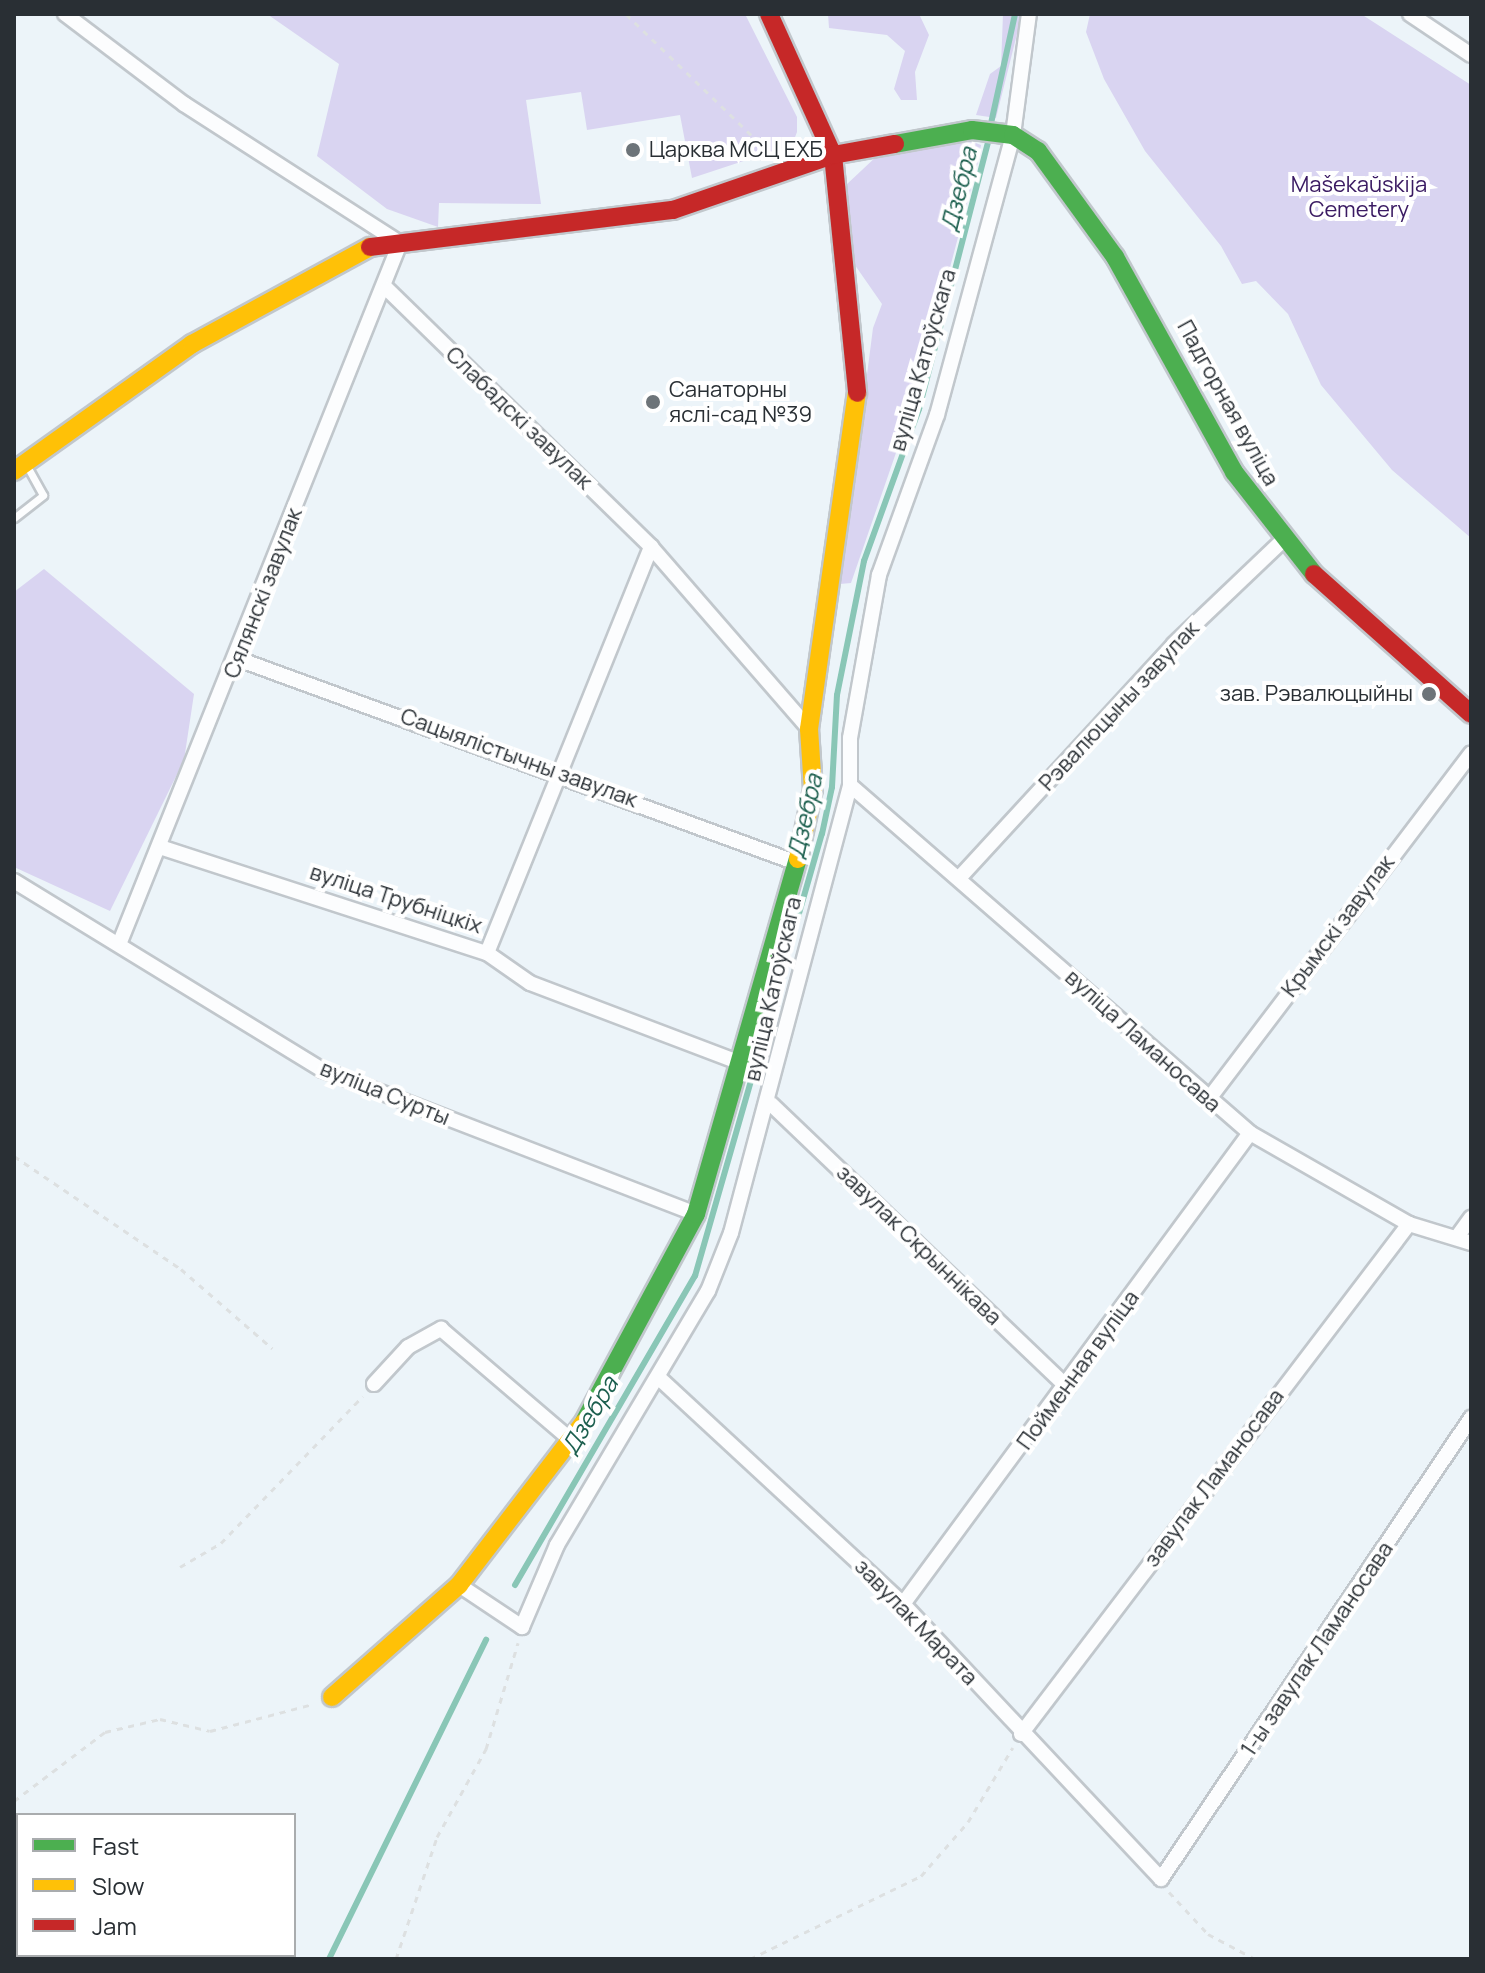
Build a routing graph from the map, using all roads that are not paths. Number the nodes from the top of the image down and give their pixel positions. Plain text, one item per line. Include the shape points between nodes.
1 (65, 14) edge
2 (769, 14) edge
3 (1029, 14) edge
4 (1410, 14) edge
5 (1471, 55) edge
6 (1007, 135) junction
7 (833, 155) junction
8 (400, 243) junction
9 (387, 289) junction
10 (20, 467) edge
11 (14, 518) edge
12 (1282, 541) junction
13 (651, 547) junction
14 (238, 659) junction
15 (1471, 714) edge
16 (809, 729) junction
17 (1471, 754) edge
18 (558, 770) junction
19 (850, 785) junction
20 (163, 848) junction
21 (797, 863) junction
22 (961, 876) junction
23 (14, 881) edge
24 (120, 942) junction
25 (487, 953) junction
26 (741, 1063) junction
27 (1208, 1100) junction
28 (771, 1104) junction
29 (1250, 1133) junction
30 (696, 1214) junction
31 (1471, 1218) edge
32 (1409, 1224) junction
33 (1464, 1240) edge
34 (658, 1377) junction
35 (374, 1384) road end
36 (1067, 1387) junction
37 (1471, 1418) edge
38 (572, 1441) junction
39 (459, 1585) junction
40 (903, 1604) junction
41 (332, 1697) road end
42 (1021, 1734) junction
43 (1161, 1879) joint

1 - 8 street via 184,104
2 - 7 street, вуліца Катоўскага
3 - 6 street, вуліца Катоўскага
4 - 5 street
6 - 7 street via 972,130
6 - 12 street, Падгорная вуліца via 1038,151 1115,257 1234,472
6 - 19 street, вуліца Катоўскага via 937,415 879,575 850,738
7 - 8 street via 673,210
7 - 16 street, вуліца Катоўскага via 859,382
8 - 9 street, Сялянскі завулак
8 - 10 street via 363,248 192,344
9 - 13 street, Слабадскі завулак
9 - 14 street, Сялянскі завулак
10 - 11 lane via 43,495
12 - 15 street, Падгорная вуліца via 1350,612
12 - 22 street, Рэвалюцыны завулак via 1164,655
13 - 16 street, Слабадскі завулак
13 - 18 street
14 - 18 street, Сацыялістычны завулак
14 - 20 street, Сялянскі завулак
16 - 21 street, вуліца Катоўскага via 813,789
17 - 27 street, Крымскі завулак
18 - 21 street, Сацыялістычны завулак
18 - 25 street
19 - 22 street, вуліца Ламаносава
19 - 28 street, вуліца Катоўскага
20 - 24 street, Сялянскі завулак
20 - 25 street, вуліца Трубніцкіх
21 - 26 street, вуліца Катоўскага
22 - 27 street, вуліца Ламаносава
23 - 24 street, вуліца Сурты
24 - 30 street, вуліца Сурты via 323,1070
25 - 26 street, вуліца Трубніцкіх via 530,983
26 - 30 street, вуліца Катоўскага
27 - 29 street, вуліца Ламаносава
28 - 34 street, вуліца Катоўскага via 708,1291
28 - 36 street, завулак Скрыннікава
29 - 32 street, вуліца Ламаносава
29 - 36 street, Пойменная вуліца
30 - 38 street, вуліца Катоўскага
31 - 33 street
32 - 33 street, вуліца Ламаносава
32 - 42 street, завулак Ламаносава
34 - 39 street, вуліца Катоўскага via 557,1545 522,1627
34 - 40 street, завулак Марата
35 - 38 street via 408,1347 441,1329
36 - 40 street, Пойменная вуліца
37 - 43 street, 1-ы завулак Ламаносава
38 - 39 street, вуліца Катоўскага
39 - 41 street, вуліца Катоўскага
40 - 42 street, завулак Марата
42 - 43 street, завулак Марата

